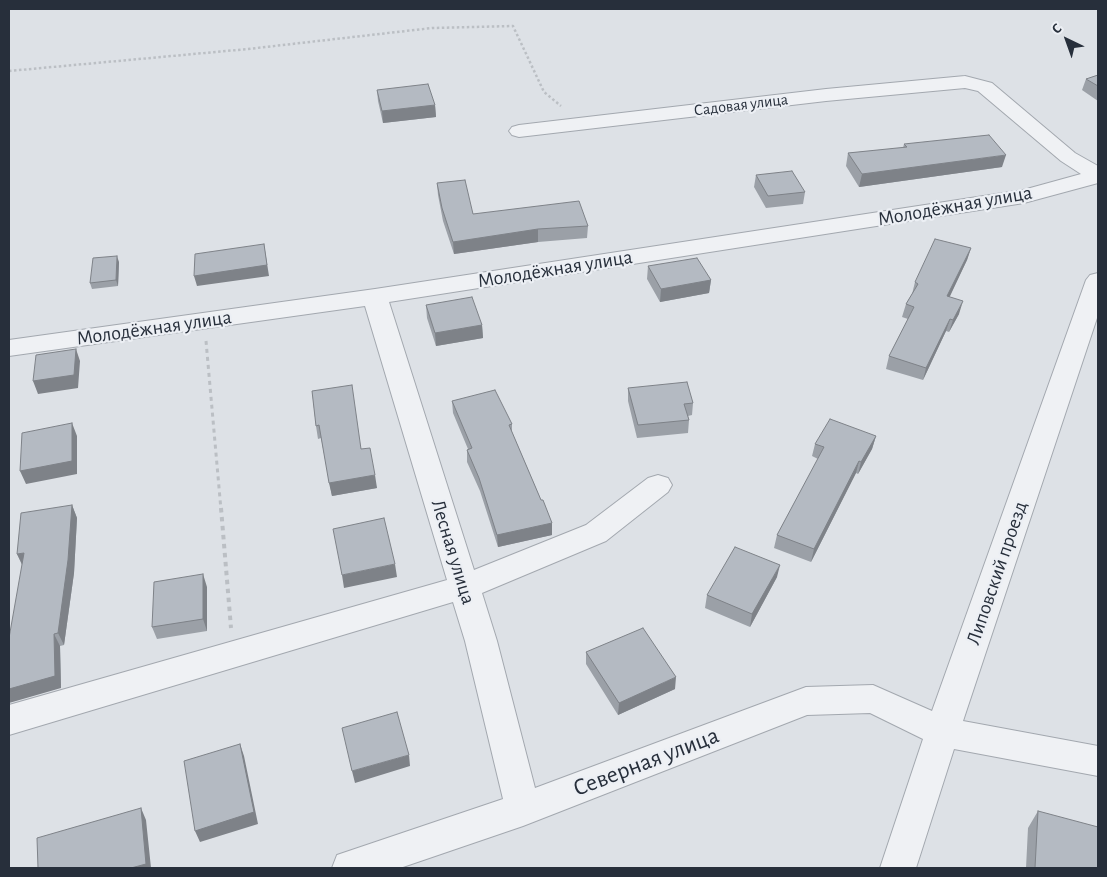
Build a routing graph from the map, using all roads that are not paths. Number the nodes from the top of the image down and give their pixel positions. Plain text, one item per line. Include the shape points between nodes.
1 (518, 131) dead end
2 (1098, 175) edge
3 (1098, 280) edge
4 (375, 297) junction
5 (9, 348) edge
6 (658, 485) dead end
7 (464, 587) junction
8 (9, 720) edge
9 (942, 732) junction
10 (1098, 761) edge
11 (523, 809) junction
12 (350, 868) edge
13 (898, 868) edge

1 - 2 street, Садовая улица via 826,94 965,82 985,87 1068,157
2 - 4 street, Молодёжная улица via 1024,196
3 - 9 street, Липовский проезд
4 - 5 street, Молодёжная улица
4 - 7 street, Лесная улица
6 - 7 street via 596,533
7 - 8 street
7 - 11 street, Лесная улица via 481,641
9 - 10 street, Северная улица
9 - 11 street, Северная улица via 873,699 806,701
9 - 13 street, Липовский проезд
11 - 12 street, Северная улица

